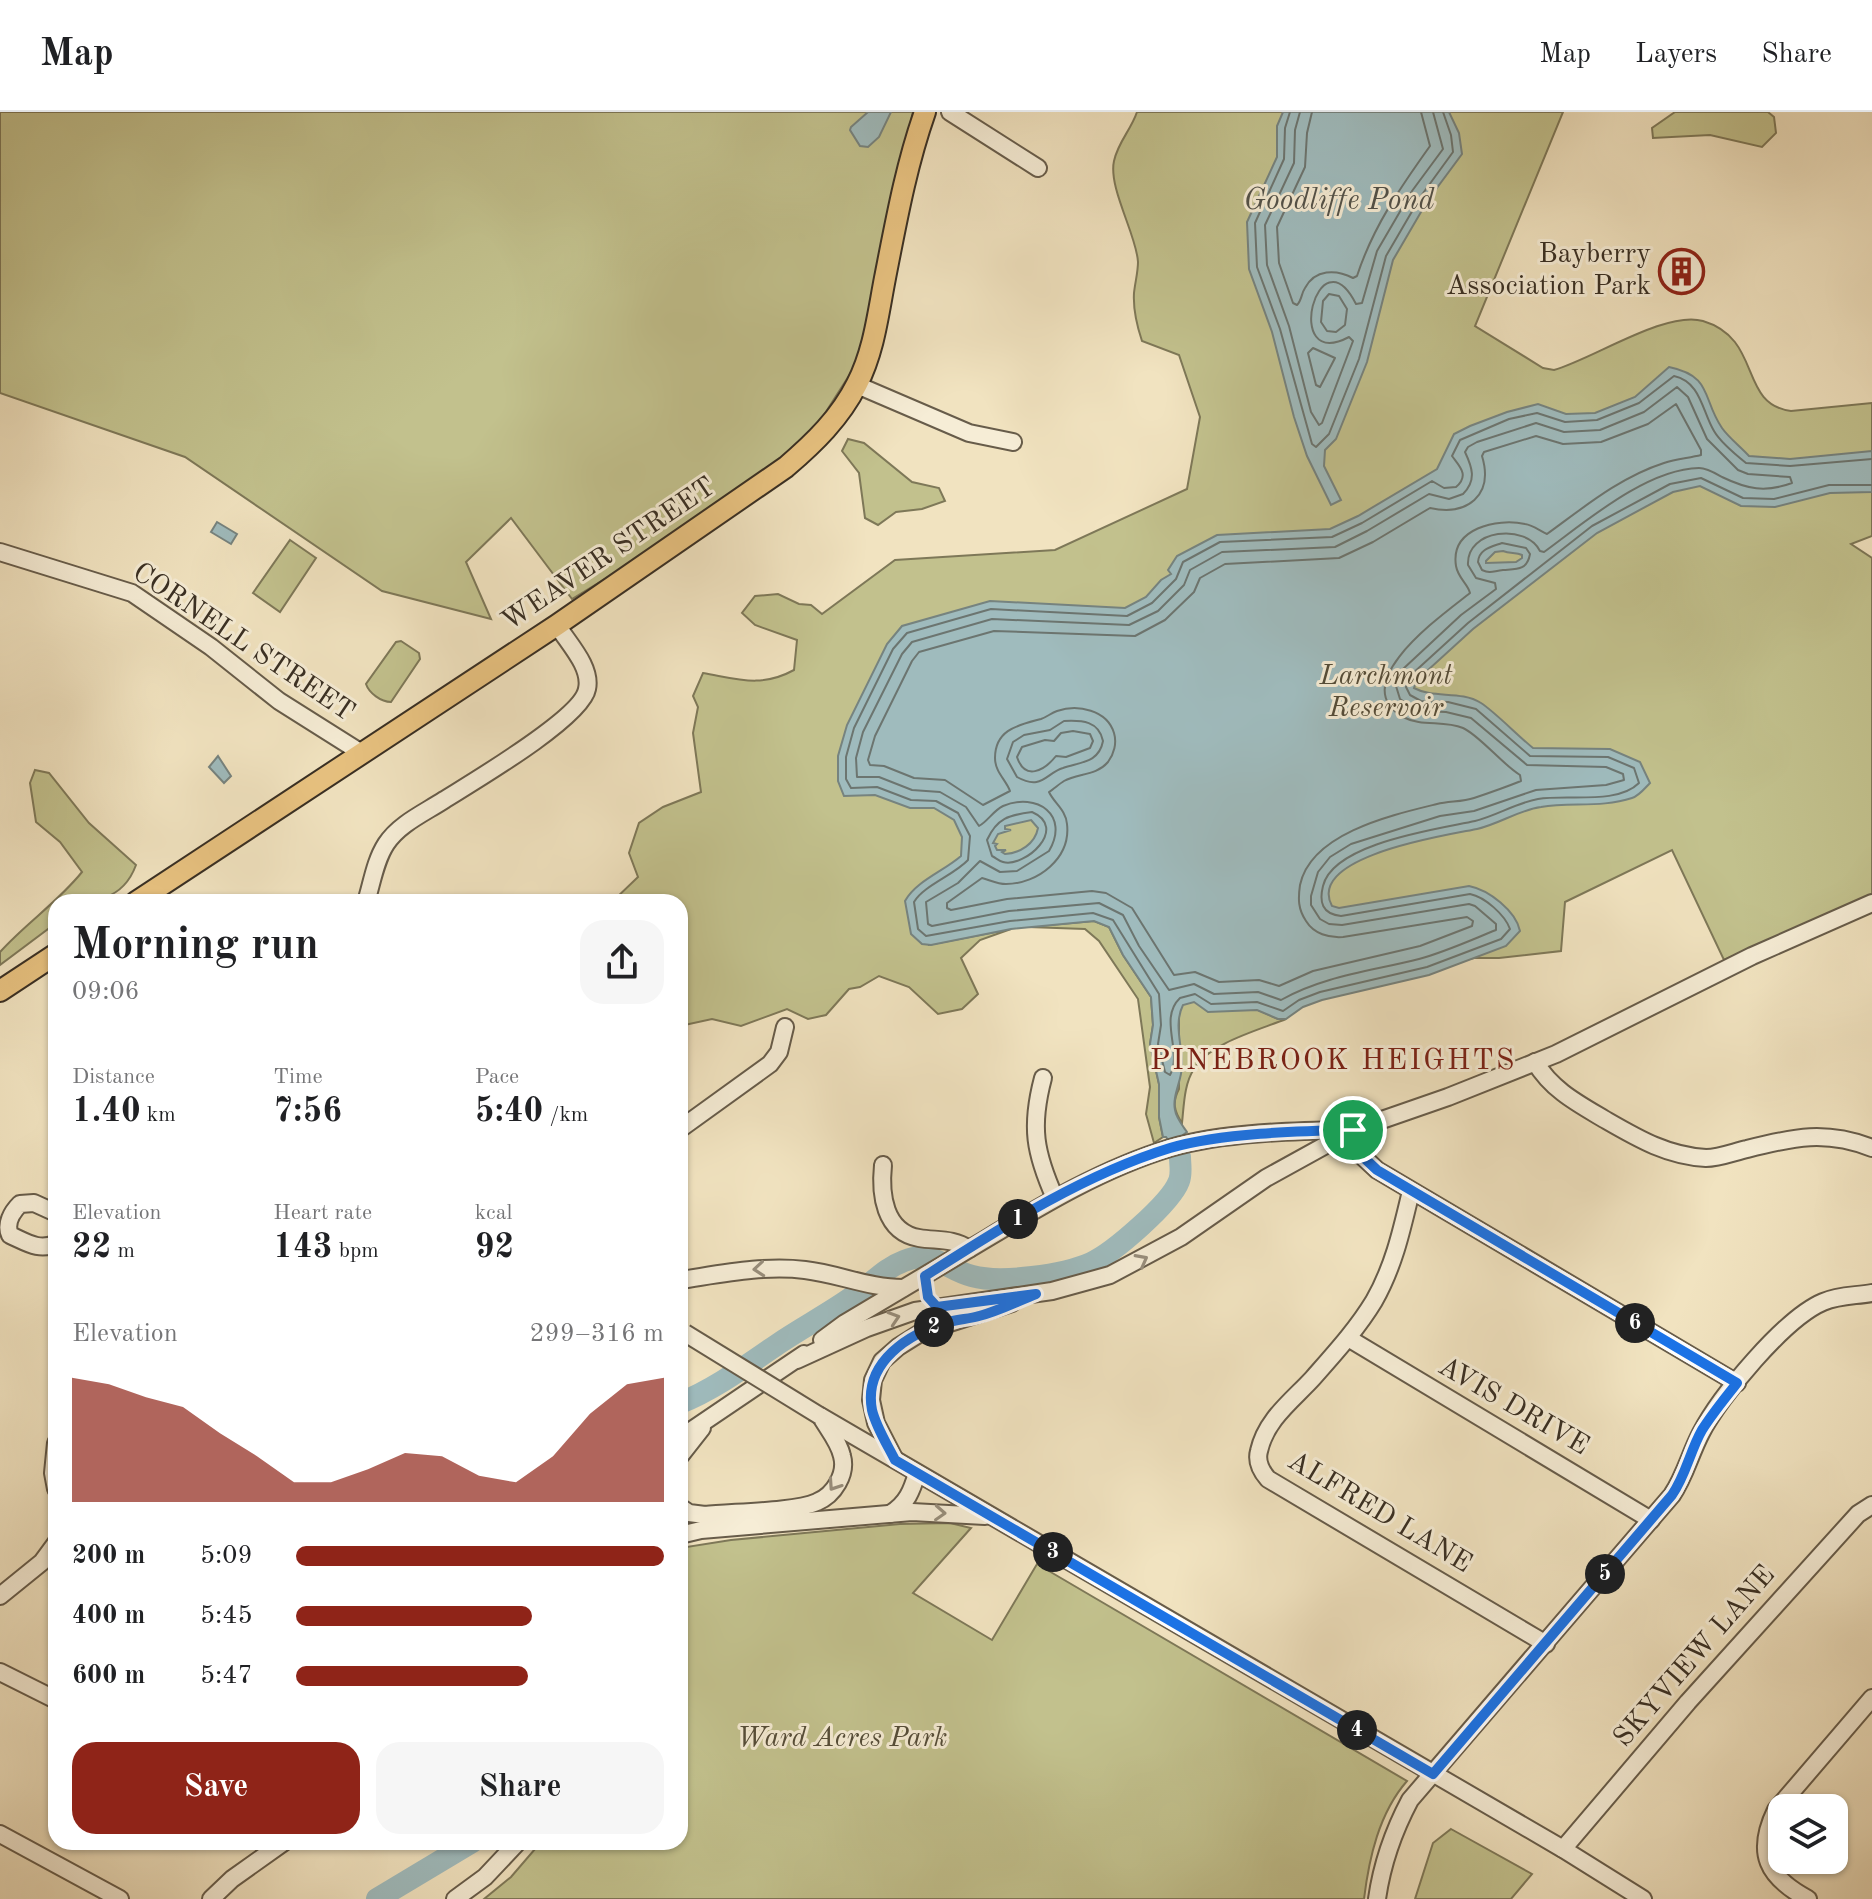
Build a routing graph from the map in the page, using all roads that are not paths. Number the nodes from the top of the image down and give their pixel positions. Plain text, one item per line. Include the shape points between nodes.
1 (925, 112) edge
2 (950, 112) edge
3 (1038, 168) dead end
4 (857, 385) junction
5 (1013, 442) dead end
6 (0, 552) edge
7 (557, 625) junction
8 (363, 754) junction
9 (148, 894) edge
10 (368, 894) edge
11 (1872, 903) edge
12 (48, 959) edge
13 (0, 991) edge
14 (785, 1027) dead end
15 (1535, 1062) junction
16 (1043, 1078) dead end
17 (688, 1123) edge
18 (1353, 1130) junction
19 (1872, 1148) edge
20 (883, 1165) dead end
21 (1411, 1191) junction
22 (1055, 1198) junction
23 (48, 1209) edge
24 (48, 1248) edge
25 (962, 1253) junction
26 (931, 1272) junction
27 (688, 1279) edge
28 (904, 1288) junction
29 (1872, 1293) edge
30 (1036, 1294) junction
31 (937, 1307) junction
32 (688, 1336) edge
33 (1348, 1338) junction
34 (797, 1360) junction
35 (1737, 1383) junction
36 (716, 1412) junction
37 (820, 1416) junction
38 (688, 1422) edge
39 (688, 1432) edge
40 (688, 1446) edge
41 (895, 1460) junction
42 (917, 1473) junction
43 (1872, 1505) edge
44 (688, 1512) edge
45 (890, 1514) junction
46 (991, 1516) junction
47 (1651, 1520) junction
48 (688, 1533) edge
49 (48, 1554) edge
50 (0, 1596) edge
51 (1546, 1644) junction
52 (0, 1672) edge
53 (48, 1696) edge
54 (1872, 1698) edge
55 (1433, 1774) junction
56 (0, 1834) edge
57 (1563, 1849) junction
58 (271, 1850) edge
59 (510, 1850) edge
60 (120, 1899) edge
61 (211, 1899) edge
62 (455, 1899) edge
63 (1377, 1899) edge
64 (1643, 1899) edge
65 (1808, 1899) edge

1 - 4 main road, WEAVER STREET via 900,199 871,349
2 - 3 street
4 - 5 street via 969,433
4 - 7 main road, WEAVER STREET via 825,431 786,467
6 - 8 street, CORNELL STREET via 132,593 279,701
7 - 8 main road, WEAVER STREET
7 - 10 street via 586,672 585,695 559,723 393,836
8 - 9 main road, WEAVER STREET
11 - 15 street
12 - 13 main road
14 - 17 street via 770,1064
15 - 18 street
15 - 19 street via 1564,1095 1671,1153 1708,1158 1816,1135
16 - 22 street via 1034,1132
18 - 21 street via 1366,1161
18 - 22 street via 1184,1145 1112,1170
30 -> 18 street via 1096,1280 1135,1264 1266,1178
20 - 25 street via 881,1196 898,1226 914,1237 954,1241
21 - 33 street, ALFRED LANE via 1389,1272
21 - 35 street
22 - 25 street
23 - 24 street via 20,1204 8,1229 10,1235
25 - 26 street
26 - 28 street
26 - 31 street via 928,1297
28 -> 27 street via 773,1268
28 - 34 street
29 - 35 street via 1839,1296 1808,1310
30 - 31 street
30 - 41 street via 934,1327 888,1354 873,1380 871,1400
34 -> 31 street via 884,1321
32 - 37 street, bridge
33 - 47 street, AVIS DRIVE
33 - 51 street, ALFRED LANE via 1281,1410 1259,1451 1261,1470 1268,1479
34 - 36 street
35 - 47 street via 1703,1429 1683,1479
36 - 38 street
36 - 39 street
36 - 40 street
37 - 41 street
37 -> 44 street via 843,1461 837,1485 824,1499 808,1505
41 - 42 street
42 - 45 street via 909,1496
42 - 46 street
43 - 57 street, SKYVIEW LANE via 1858,1514 1688,1702
45 -> 46 street
45 - 48 street
46 - 55 street
47 - 51 street
49 - 50 street
51 - 55 street
52 - 53 street
54 - 65 street via 1776,1810 1768,1827 1769,1866
55 - 57 street
55 - 63 street via 1394,1829
56 - 60 street
57 - 64 street
58 - 61 street
59 - 62 street

